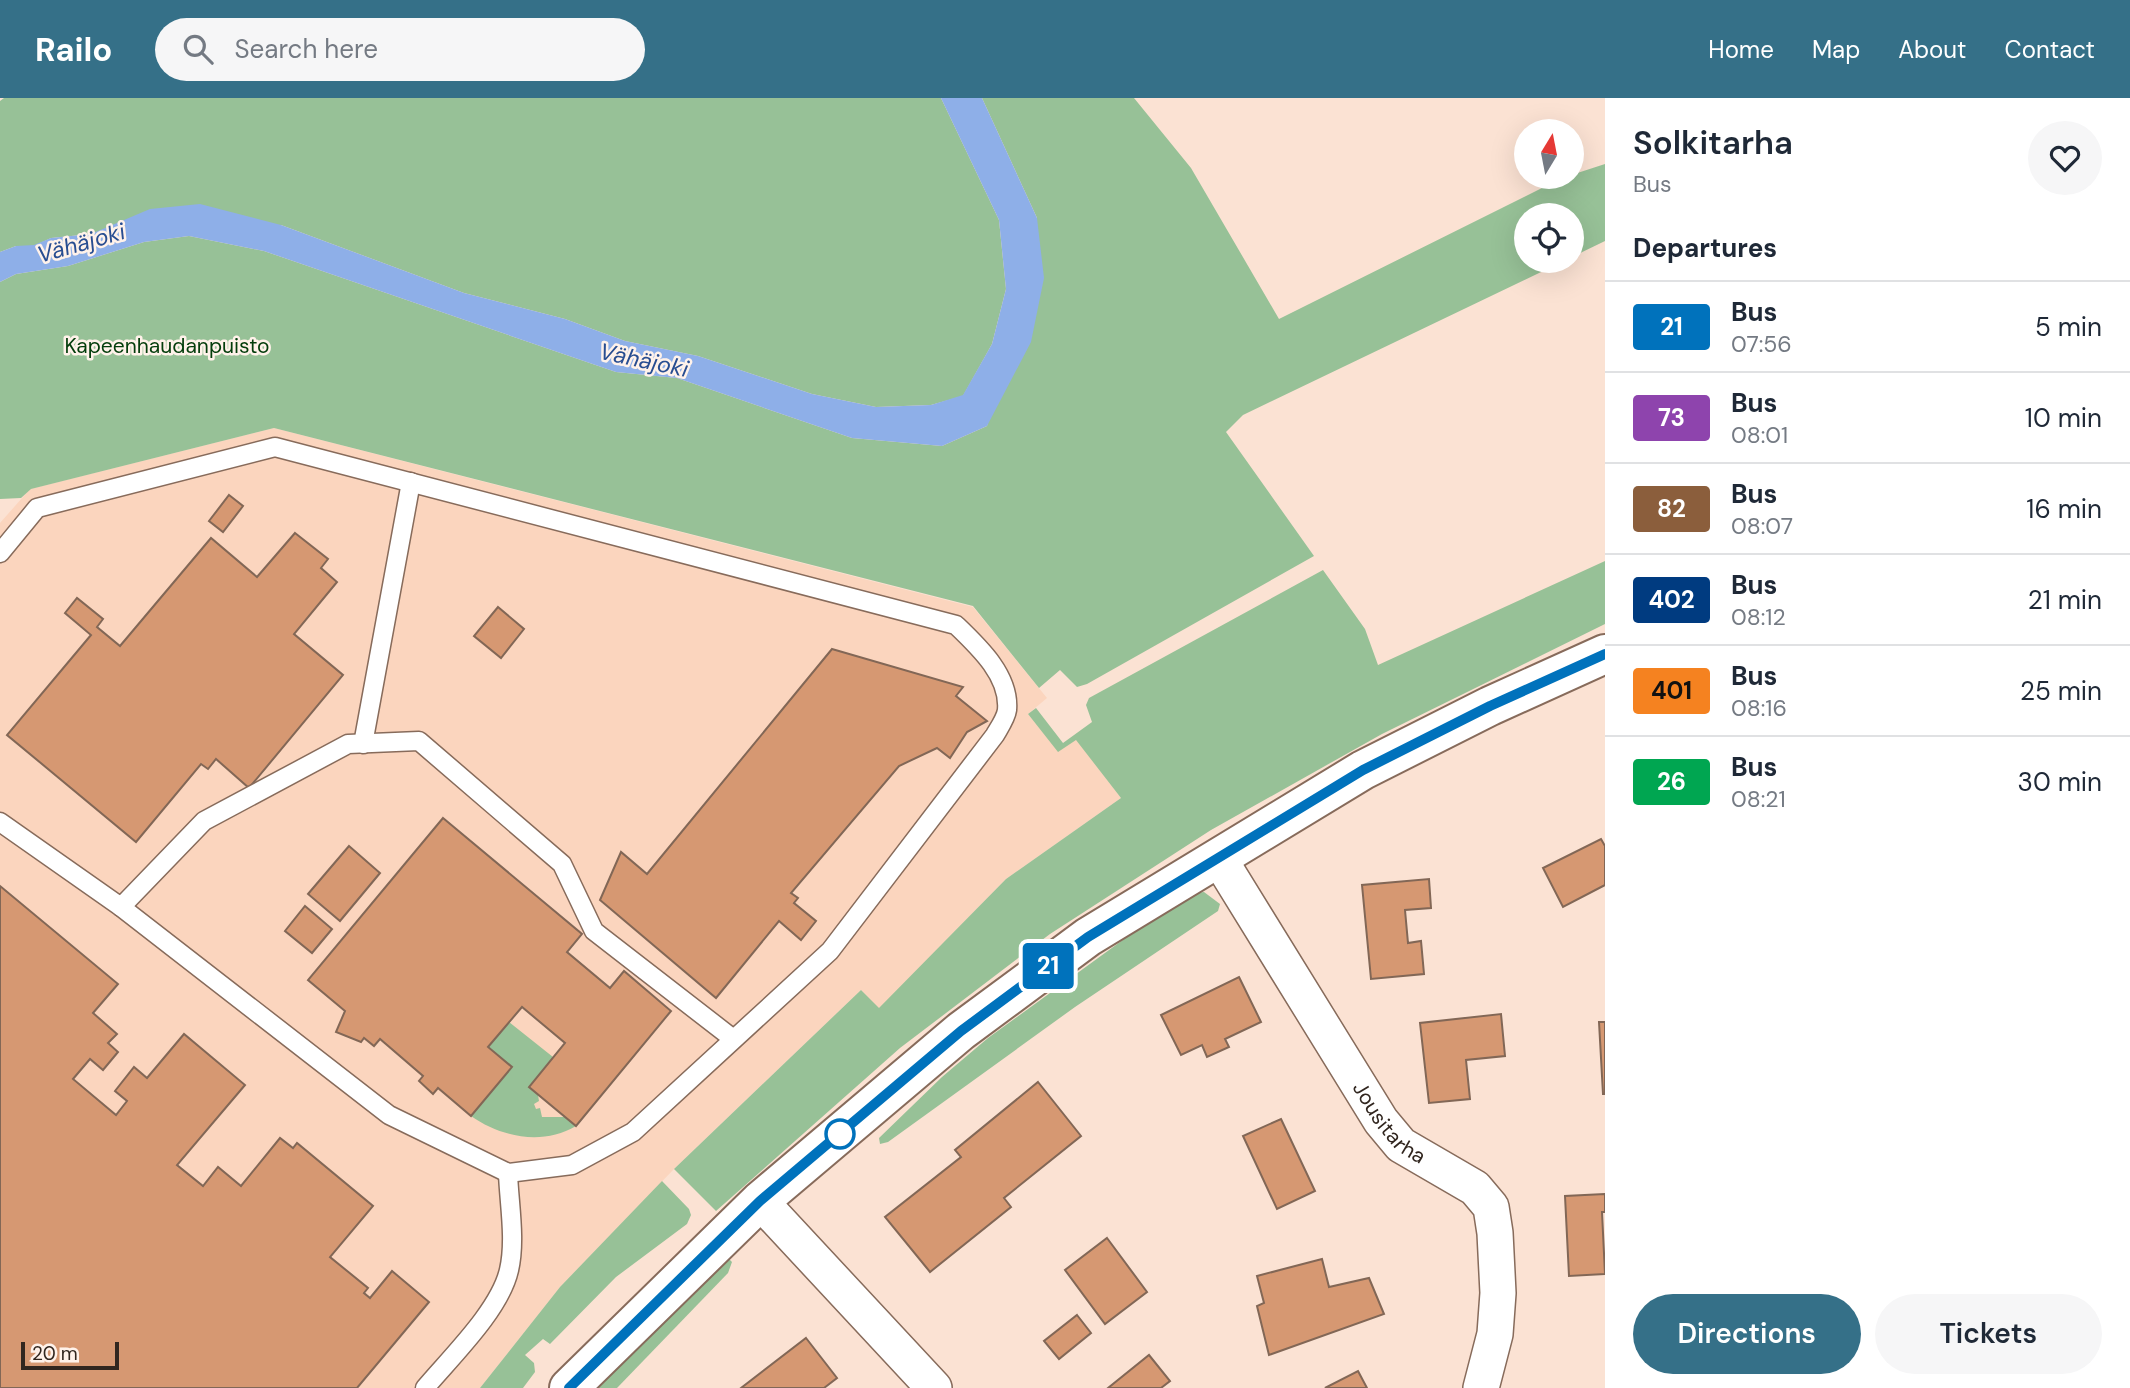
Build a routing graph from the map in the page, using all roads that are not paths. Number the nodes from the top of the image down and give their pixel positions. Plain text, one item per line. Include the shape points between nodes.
1 (411, 482) junction
2 (0, 553) edge
3 (1605, 654) edge
4 (363, 744) junction
5 (0, 821) edge
6 (1217, 857) junction
7 (121, 907) junction
8 (732, 1038) junction
9 (508, 1173) junction
10 (760, 1201) junction
11 (425, 1388) edge
12 (569, 1388) edge
13 (934, 1388) edge
14 (1480, 1388) edge

1 - 2 lane via 275,447 37,508
1 - 4 lane
1 - 8 lane via 956,625 976,644 1005,686 1007,713 995,736 830,951
3 - 6 main road via 1363,770
4 - 7 lane via 348,744 204,821
4 - 8 lane via 419,741 562,864 594,931
5 - 7 lane
6 - 10 main road via 1088,937 961,1031
6 - 14 street, Jousitarha via 1381,1121 1401,1145 1475,1188 1490,1207 1495,1233 1495,1334
7 - 9 lane via 389,1115
8 - 9 lane via 633,1132 572,1165
9 - 11 lane via 511,1242 509,1270 501,1292
10 - 12 main road
10 - 13 street

